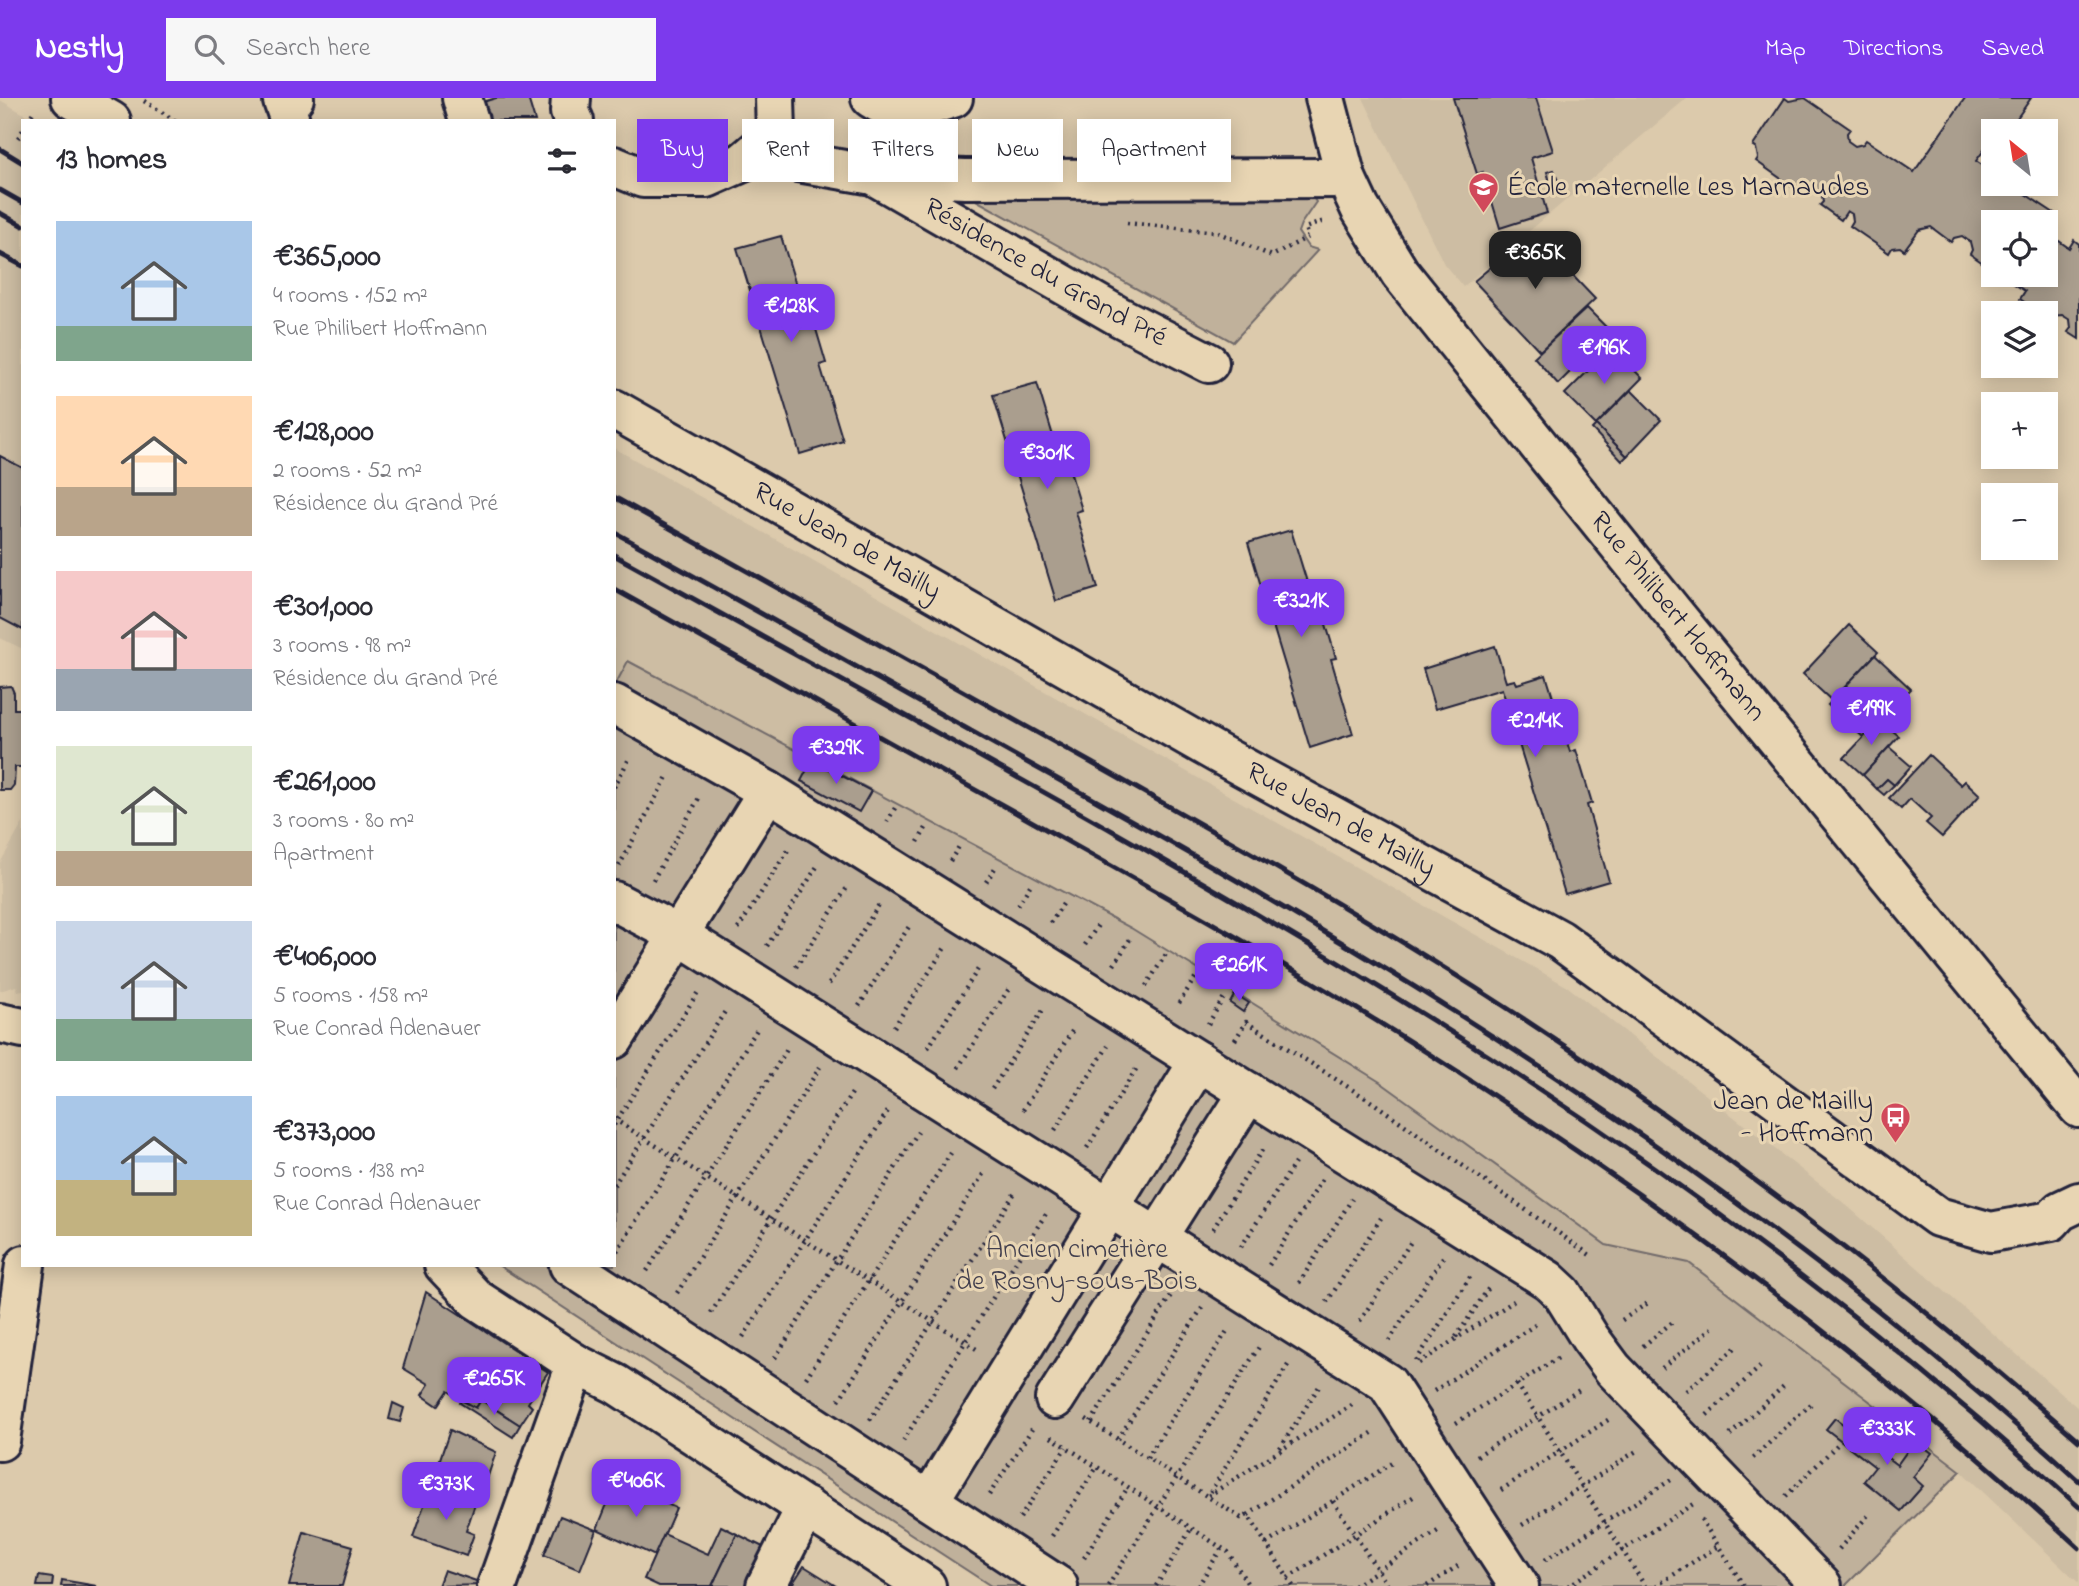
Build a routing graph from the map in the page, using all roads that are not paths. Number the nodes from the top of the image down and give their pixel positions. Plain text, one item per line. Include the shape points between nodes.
1 (71, 98) edge
2 (294, 98) edge
3 (462, 98) edge
4 (571, 98) edge
5 (871, 98) edge
6 (953, 98) edge
7 (1325, 98) edge
8 (776, 116) edge
9 (108, 119) edge
10 (289, 119) edge
11 (468, 119) edge
12 (573, 119) edge
13 (616, 167) edge
14 (848, 171) edge
15 (958, 179) edge
16 (885, 182) edge
17 (1353, 193) junction
18 (1209, 363) dead end
19 (616, 411) edge
20 (616, 705) edge
21 (768, 791) junction
22 (625, 907) edge
23 (679, 935) junction
24 (0, 1023) edge
25 (21, 1028) edge
26 (616, 1036) edge
27 (1207, 1066) junction
28 (1249, 1092) junction
29 (2079, 1108) edge
30 (1110, 1207) junction
31 (2070, 1219) edge
32 (1158, 1237) junction
33 (25, 1267) edge
34 (572, 1267) edge
35 (459, 1271) edge
36 (576, 1364) junction
37 (1050, 1416) road end
38 (0, 1441) edge
39 (929, 1501) junction
40 (806, 1507) junction
41 (1042, 1567) edge
42 (1517, 1583) edge
43 (497, 1586) edge
44 (766, 1586) edge
45 (926, 1586) edge
46 (1822, 1586) edge

1 - 9 street
2 - 10 street via 283,101
3 - 11 street
4 - 12 street
5 - 6 street via 898,114
7 - 17 street, Rue Philibert Hoffmann
8 - 13 street, Résidence du Grand Pré via 743,162 707,178 643,178
8 - 14 street, Résidence du Grand Pré via 797,162
15 - 17 street
16 - 18 street, Résidence du Grand Pré
17 - 29 street, Rue Philibert Hoffmann via 1400,273
19 - 31 street, Rue Jean de Mailly via 1219,754 1560,940 1938,1217 1991,1232
20 - 21 street
21 - 23 street
21 - 27 street
22 - 23 street
23 - 26 street
23 - 30 street
24 - 25 street
27 - 28 street
27 - 30 street
28 - 32 street
28 - 46 street via 1548,1280 1562,1293 1613,1369
30 - 32 street
30 - 39 street
32 - 37 street
32 - 42 street via 1387,1383
33 - 38 street
34 - 39 street
35 - 36 street via 476,1299
36 - 40 street via 616,1384
36 - 43 street
39 - 41 street
40 - 44 street
40 - 45 street

